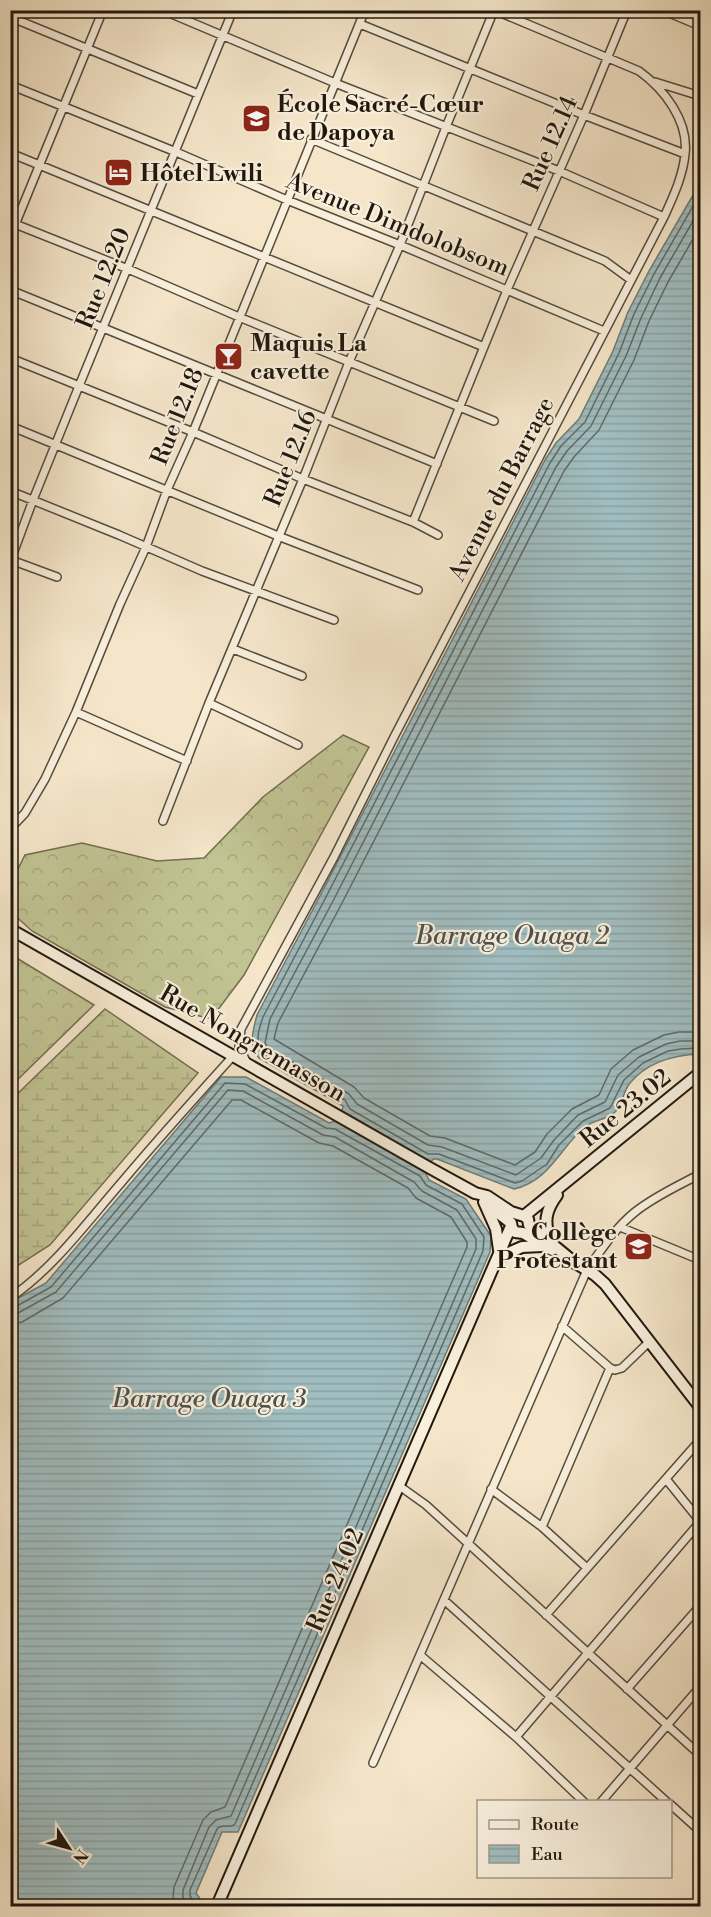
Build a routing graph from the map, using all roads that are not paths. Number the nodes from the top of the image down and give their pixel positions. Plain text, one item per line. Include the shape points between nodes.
1 (103, 10) edge
2 (162, 10) edge
3 (233, 10) edge
4 (365, 10) edge
5 (494, 10) edge
6 (627, 10) edge
7 (662, 10) edge
8 (10, 17) edge
9 (360, 24) junction
10 (700, 26) edge
11 (222, 35) junction
12 (88, 48) junction
13 (608, 57) junction
14 (470, 68) junction
15 (652, 81) junction
16 (335, 83) junction
17 (10, 85) edge
18 (198, 94) junction
19 (700, 96) edge
20 (64, 106) junction
21 (584, 115) junction
22 (446, 127) junction
23 (311, 139) junction
24 (176, 152) junction
25 (10, 153) edge
26 (685, 154) junction
27 (40, 165) junction
28 (559, 171) junction
29 (423, 185) junction
30 (287, 200) junction
31 (152, 211) junction
32 (664, 217) junction
33 (13, 223) edge
34 (533, 230) junction
35 (10, 237) edge
36 (400, 245) junction
37 (263, 256) junction
38 (128, 269) junction
39 (631, 280) junction
40 (10, 290) edge
41 (507, 290) junction
42 (374, 302) junction
43 (239, 317) junction
44 (104, 327) junction
45 (604, 331) junction
46 (484, 347) junction
47 (10, 358) edge
48 (349, 362) junction
49 (215, 373) junction
50 (79, 386) junction
51 (459, 407) junction
52 (327, 419) junction
53 (494, 421) dead end
54 (10, 426) edge
55 (193, 432) junction
56 (56, 445) junction
57 (437, 464) junction
58 (303, 479) junction
59 (167, 490) junction
60 (10, 491) edge
61 (33, 500) junction
62 (413, 522) junction
63 (438, 535) dead end
64 (278, 536) junction
65 (146, 547) junction
66 (11, 561) edge
67 (57, 577) dead end
68 (418, 590) dead end
69 (256, 591) junction
70 (334, 620) dead end
71 (233, 649) junction
72 (302, 676) dead end
73 (208, 704) junction
74 (76, 712) junction
75 (297, 745) dead end
76 (186, 761) junction
77 (163, 821) dead end
78 (10, 829) edge
79 (10, 928) edge
80 (232, 1056) junction
81 (249, 1066) junction
82 (700, 1073) edge
83 (700, 1174) edge
84 (576, 1175) junction
85 (476, 1192) junction
86 (556, 1195) junction
87 (484, 1202) junction
88 (521, 1224) junction
89 (620, 1227) junction
90 (548, 1244) junction
91 (500, 1255) junction
92 (700, 1260) edge
93 (587, 1270) junction
94 (10, 1298) edge
95 (562, 1326) junction
96 (650, 1341) junction
97 (610, 1368) junction
98 (700, 1407) edge
99 (700, 1440) edge
100 (666, 1479) junction
101 (399, 1485) junction
102 (491, 1489) junction
103 (700, 1522) edge
104 (542, 1527) junction
105 (468, 1544) junction
106 (587, 1568) junction
107 (444, 1600) junction
108 (700, 1606) edge
109 (546, 1615) junction
110 (588, 1652) junction
111 (420, 1655) junction
112 (700, 1687) edge
113 (627, 1689) junction
114 (550, 1696) junction
115 (667, 1725) junction
116 (516, 1737) junction
117 (700, 1755) edge
118 (373, 1763) dead end
119 (629, 1767) junction
120 (582, 1800) edge
121 (603, 1800) edge
122 (666, 1800) edge
123 (672, 1806) edge
124 (700, 1831) edge
125 (221, 1905) edge

1 - 12 street
2 - 11 street
3 - 11 street, Rue 12.20
4 - 9 street, Rue 12.18
5 - 13 street, Avenue du Barrage
5 - 14 street, Rue 12.16
6 - 13 street, Rue 12.14
7 - 10 street
8 - 12 street
9 - 14 street
9 - 16 street, Rue 12.18
11 - 16 street
11 - 18 street, Rue 12.20
12 - 18 street
12 - 20 street
13 - 15 street, Avenue du Barrage
13 - 21 street, Rue 12.14
14 - 21 street
14 - 22 street, Rue 12.16
15 - 19 street
15 - 26 street, Avenue du Barrage via 677,116
16 - 22 street
16 - 23 street, Rue 12.18
17 - 20 street, Avenue Dimdolobsom
18 - 24 street, Rue 12.20
20 - 24 street, Avenue Dimdolobsom
20 - 27 street
21 - 26 street
21 - 28 street, Rue 12.14
22 - 28 street
22 - 29 street, Rue 12.16
23 - 29 street
23 - 30 street, Rue 12.18
24 - 30 street, Avenue Dimdolobsom
24 - 31 street, Rue 12.20
25 - 27 street
26 - 32 street, Avenue du Barrage via 677,188
27 - 31 street
27 - 33 street
28 - 32 street
28 - 34 street, Rue 12.14
29 - 34 street
29 - 36 street, Rue 12.16
30 - 36 street, Avenue Dimdolobsom
30 - 37 street, Rue 12.18
31 - 37 street
31 - 38 street, Rue 12.20
32 - 39 street, Avenue du Barrage
33 - 35 street
33 - 38 street
34 - 39 street via 605,261
34 - 41 street, Rue 12.14
36 - 41 street, Avenue Dimdolobsom
36 - 42 street, Rue 12.16
37 - 42 street
37 - 43 street, Rue 12.18
38 - 43 street
38 - 44 street, Rue 12.20
39 - 45 street, Avenue du Barrage
40 - 44 street
41 - 45 street, Avenue Dimdolobsom
41 - 46 street, Rue 12.14
42 - 46 street
42 - 48 street, Rue 12.16
43 - 48 street
43 - 49 street, Rue 12.18
44 - 49 street
44 - 50 street, Rue 12.20
45 - 81 street, Avenue du Barrage via 334,857 241,1029 239,1047
46 - 51 street, Rue 12.14
47 - 50 street
48 - 51 street
48 - 52 street, Rue 12.16
49 - 52 street
49 - 55 street, Rue 12.18
50 - 55 street
50 - 56 street, Rue 12.20
51 - 53 street
51 - 57 street, Rue 12.14
52 - 57 street
52 - 58 street, Rue 12.16
54 - 56 street
55 - 58 street
55 - 59 street, Rue 12.18
56 - 59 street
56 - 61 street, Rue 12.20
57 - 62 street, Rue 12.14
58 - 62 street
58 - 64 street, Rue 12.16
59 - 64 street
59 - 65 street, Rue 12.18
60 - 61 street
61 - 65 street
61 - 66 street, Rue 12.20
62 - 63 street
64 - 68 street
64 - 69 street, Rue 12.16
65 - 69 street
65 - 74 street, Rue 12.18
66 - 67 street
69 - 70 street
69 - 71 street, Rue 12.16
71 - 72 street
71 - 73 street, Rue 12.16
73 - 75 street
73 - 76 street, Rue 12.16
74 - 76 street
74 - 78 street, Rue 12.18 via 33,802
76 - 77 street, Rue 12.16
79 - 80 street, Rue Nongremasson
80 - 81 street, Rue Nongremasson
80 - 94 street via 69,1244
81 - 85 street, Rue Nongremasson
82 - 84 street, Rue 23.02
83 - 89 street via 647,1203
84 - 86 street, Rue 23.02
84 - 88 street, Rue 23.02
85 - 87 street, Rue Nongremasson
85 - 88 street, Rue Nongremasson
86 - 88 street, Rue 23.02
86 - 90 street via 545,1219
87 - 88 street, Rue Nongremasson
87 - 91 street via 496,1229
88 - 90 street, Rue Nongremasson
88 - 91 street, Rue 24.02
89 - 92 street
89 - 93 street
90 - 91 street
90 - 93 street, Rue Nongremasson
91 - 101 street, Rue 24.02
93 - 95 street
93 - 96 street, Rue Nongremasson via 605,1284
95 - 97 street
95 - 102 street
96 - 97 street via 622,1368
96 - 98 street, Rue Nongremasson
97 - 104 street
99 - 100 street
100 - 103 street
100 - 106 street
101 - 105 street
101 - 125 street, Rue 24.02
102 - 104 street
102 - 105 street
103 - 110 street
104 - 106 street
105 - 107 street
105 - 109 street
106 - 109 street
107 - 111 street
107 - 114 street
108 - 113 street
109 - 110 street
110 - 113 street
110 - 114 street
111 - 116 street
111 - 118 street
112 - 115 street
113 - 115 street
114 - 116 street
114 - 119 street
115 - 117 street
115 - 119 street
116 - 120 street
119 - 121 street
119 - 122 street
123 - 124 street

